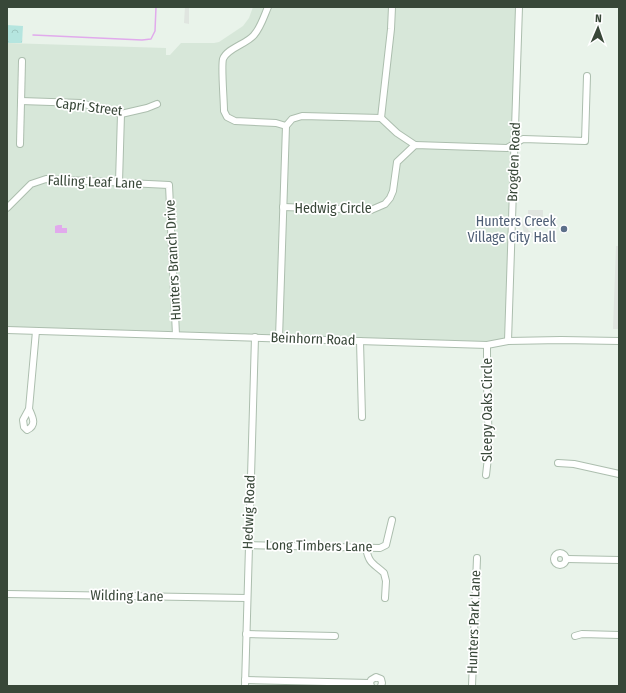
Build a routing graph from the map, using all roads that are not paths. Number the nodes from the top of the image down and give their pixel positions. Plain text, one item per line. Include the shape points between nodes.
1 (268, 7) edge
2 (392, 7) edge
3 (519, 7) edge
4 (22, 61) dead end
5 (587, 76) dead end
6 (21, 101) junction
7 (157, 104) dead end
8 (121, 114) junction
9 (381, 118) junction
10 (286, 126) junction
11 (20, 144) dead end
12 (514, 144) junction
13 (415, 145) junction
14 (120, 182) junction
15 (169, 185) joint
16 (283, 207) junction
17 (7, 208) edge
18 (7, 330) edge
19 (36, 331) junction
20 (176, 335) junction
21 (255, 337) junction
22 (279, 338) junction
23 (360, 341) junction
24 (508, 341) junction
25 (619, 341) edge
26 (487, 345) junction
27 (29, 409) dead end
28 (362, 417) dead end
29 (558, 463) dead end
30 (619, 474) edge
31 (486, 475) dead end
32 (392, 520) dead end
33 (248, 545) junction
34 (366, 548) junction
35 (477, 558) dead end
36 (567, 559) dead end
37 (619, 560) edge
38 (7, 594) edge
39 (247, 598) junction
40 (385, 598) dead end
41 (246, 634) junction
42 (619, 635) edge
43 (335, 636) dead end
44 (575, 636) dead end
45 (245, 683) edge
46 (371, 685) edge
47 (381, 686) edge
48 (472, 686) edge

1 - 10 street via 254,35 228,52 223,59 224,111 227,117 235,121 276,123
2 - 9 street
3 - 12 street, Brogden Road
4 - 6 street
5 - 12 street via 585,141 523,139
6 - 8 street, Capri Street via 81,103
6 - 11 street
7 - 8 street, Capri Street
8 - 14 street
9 - 10 street via 302,116 292,119
9 - 13 street
10 - 16 street, Hedwig Circle
12 - 13 street via 506,148
12 - 24 street, Brogden Road
13 - 16 street, Hedwig Circle via 397,162 394,191 385,204 378,208 371,210
14 - 15 street, Falling Leaf Lane
14 - 17 street, Falling Leaf Lane via 46,179 31,184
15 - 20 street, Hunters Branch Drive
16 - 22 street, Hedwig Circle
18 - 19 street, Beinhorn Road
19 - 20 street, Beinhorn Road
19 - 27 street
20 - 21 street, Beinhorn Road
21 - 22 street, Beinhorn Road
21 - 33 street, Hedwig Road
22 - 23 street, Beinhorn Road
23 - 26 street, Beinhorn Road
23 - 28 street
24 - 25 street, Beinhorn Road
24 - 26 street, Beinhorn Road
26 - 31 street, Sleepy Oaks Circle via 490,449
29 - 30 street
32 - 34 street, Long Timbers Lane via 386,545 380,548
33 - 34 street, Long Timbers Lane
33 - 39 street, Hedwig Road
34 - 40 street via 372,564 384,574
35 - 48 street, Hunters Park Lane
36 - 37 street
38 - 39 street, Wilding Lane
39 - 41 street, Hedwig Road
41 - 43 street
41 - 45 street, Hedwig Road
42 - 44 street
45 - 46 street
46 - 47 street via 372,678 378,677 382,681

